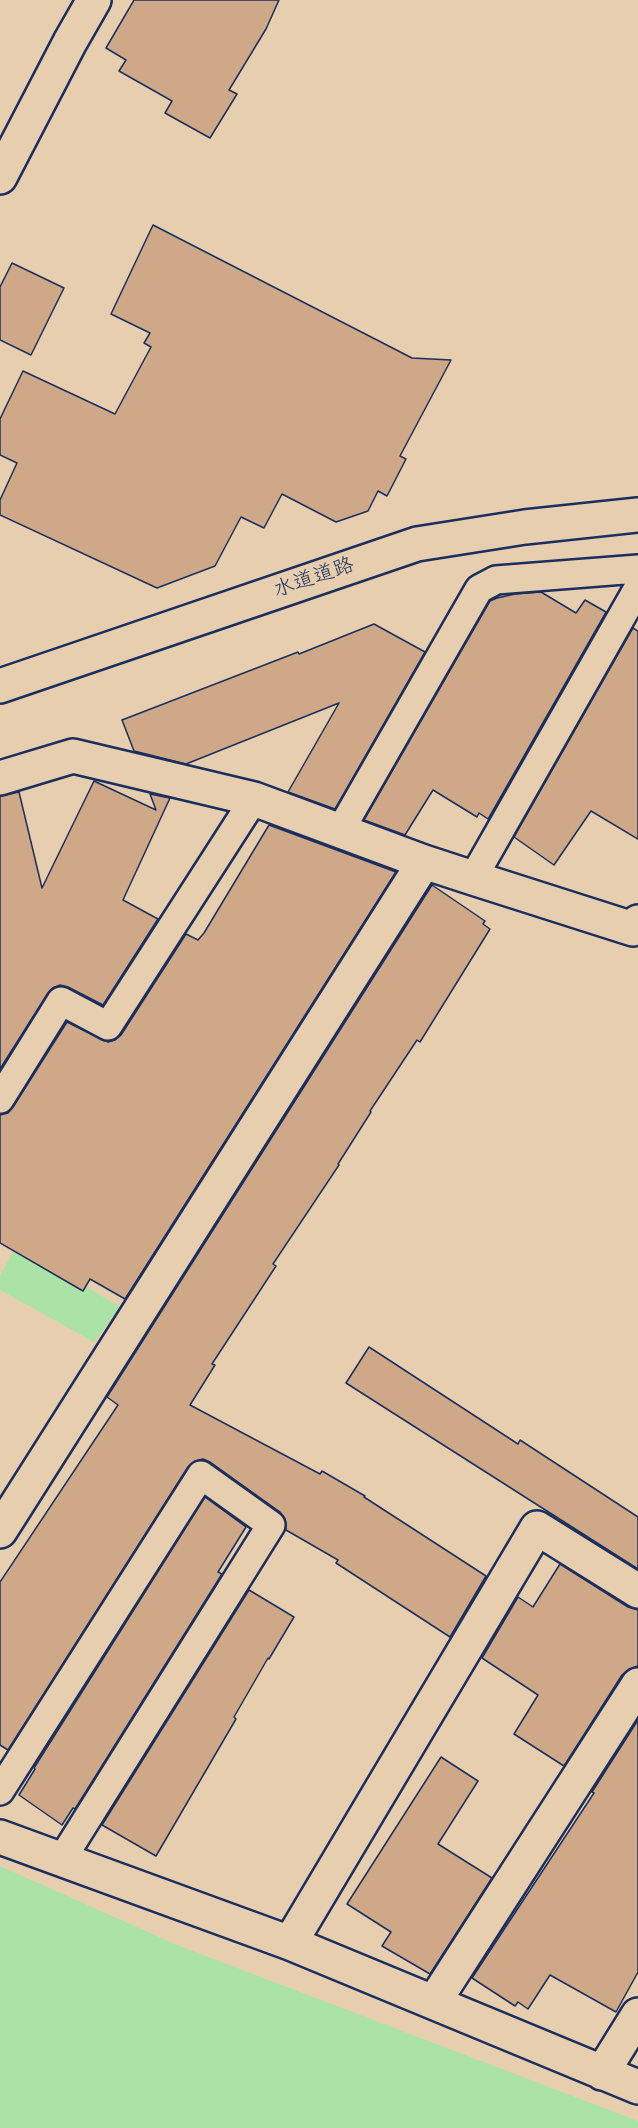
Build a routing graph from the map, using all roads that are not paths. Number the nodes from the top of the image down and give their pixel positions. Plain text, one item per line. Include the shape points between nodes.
1 (94, 0) edge
2 (0, 177) edge
3 (638, 515) edge
4 (638, 569) edge
5 (638, 588) edge
6 (0, 686) edge
7 (0, 778) edge
8 (254, 799) junction
9 (340, 831) junction
10 (424, 862) junction
11 (472, 878) junction
12 (638, 922) edge
13 (0, 1099) edge
14 (0, 1531) edge
15 (638, 1591) edge
16 (638, 1685) edge
17 (0, 1791) edge
18 (0, 1837) edge
19 (62, 1859) junction
20 (290, 1943) junction
21 (434, 2002) junction
22 (638, 2015) edge
23 (602, 2073) junction
24 (638, 2087) edge

1 - 2 street
3 - 6 street, 水道道路 via 417,544
4 - 9 lane via 496,580 479,589
5 - 11 lane
7 - 8 street via 73,756
8 - 9 street
8 - 13 lane via 108,1026 62,1001
9 - 10 street
10 - 11 street
10 - 14 street
11 - 12 street via 633,929
15 - 20 street via 537,1528
16 - 21 street
17 - 19 lane via 201,1475 271,1525
18 - 19 street
19 - 20 street
20 - 21 street
21 - 23 street
22 - 23 street
23 - 24 street

